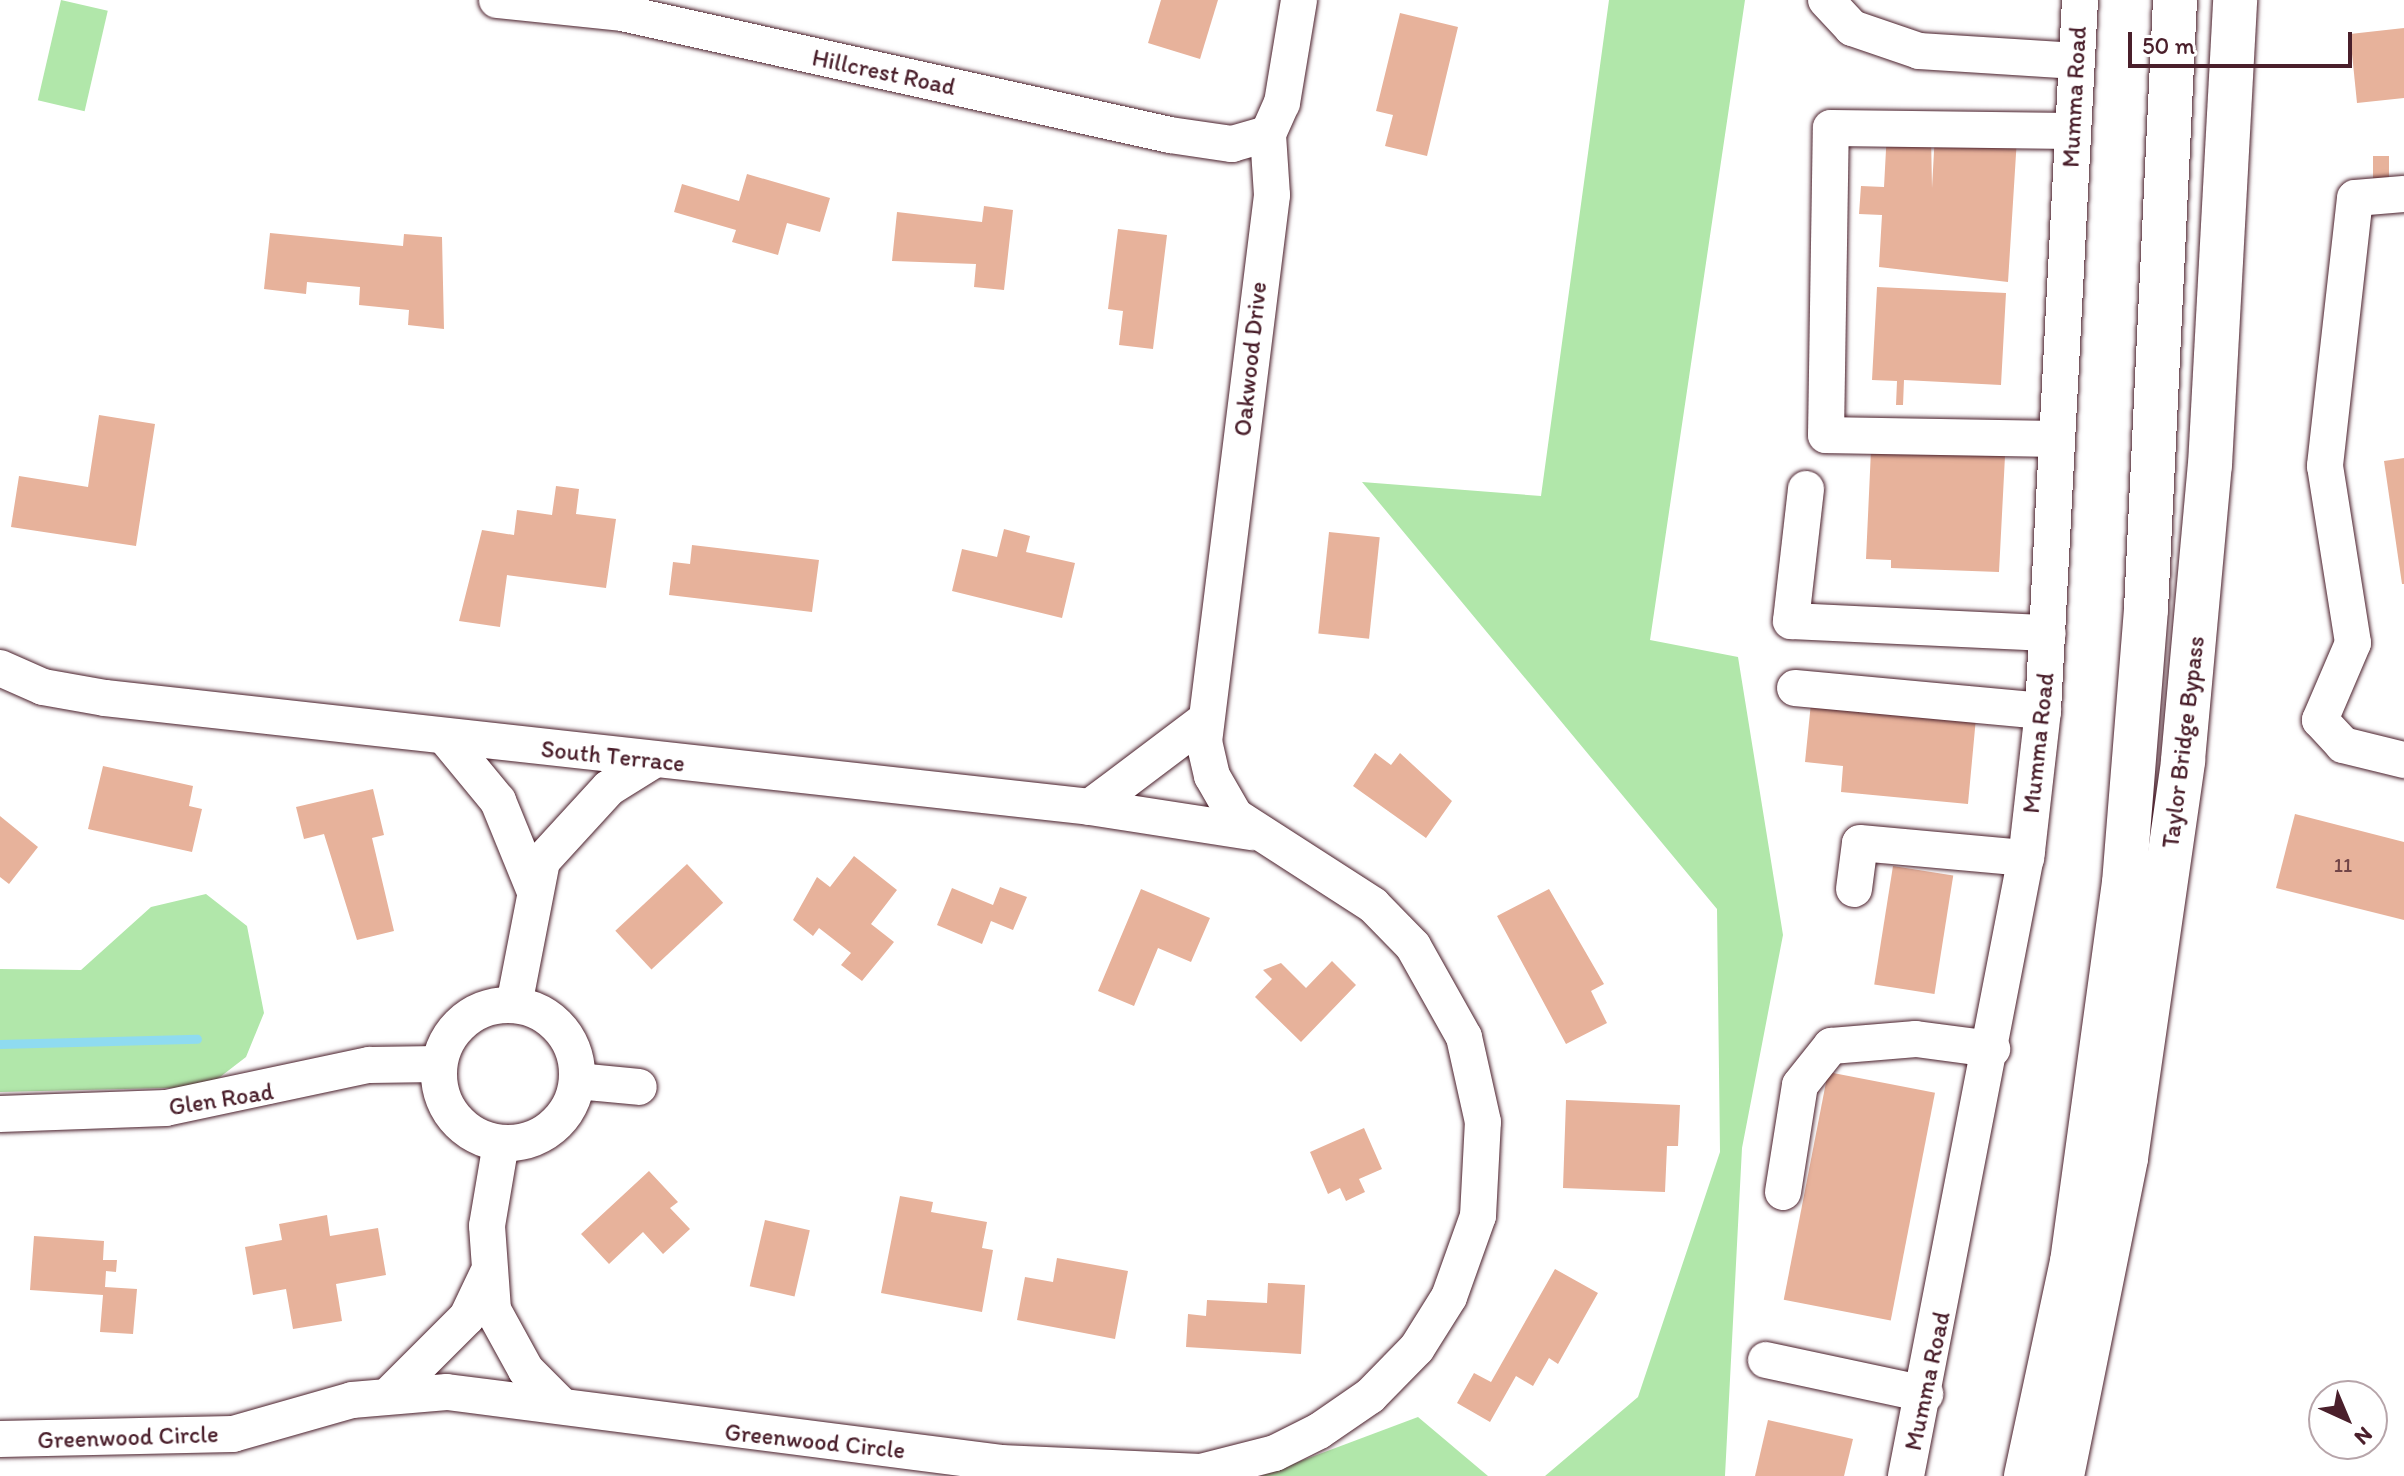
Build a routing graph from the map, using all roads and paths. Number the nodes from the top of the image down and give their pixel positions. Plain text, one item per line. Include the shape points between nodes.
1 (497, 0) edge
2 (1299, 0) edge
3 (1826, 0) edge
4 (2080, 0) edge
5 (2175, 0) edge
6 (2235, 0) edge
7 (2077, 61) junction
8 (2073, 131) junction
9 (1268, 134) junction
10 (2404, 194) edge
11 (2055, 439) junction
12 (1806, 489) dead end
13 (2048, 633) junction
14 (0, 668) edge
15 (1795, 688) dead end
16 (2043, 711) junction
17 (1203, 722) junction
18 (446, 738) junction
19 (654, 760) junction
20 (2404, 760) edge
21 (1090, 807) junction
22 (1252, 832) junction
23 (2026, 858) junction
24 (534, 889) junction
25 (1854, 889) dead end
26 (514, 1005) junction
27 (1992, 1049) junction
28 (439, 1064) junction
29 (577, 1081) junction
30 (639, 1087) dead end
31 (0, 1114) edge
32 (501, 1143) junction
33 (1783, 1192) dead end
34 (487, 1275) junction
35 (1766, 1360) dead end
36 (1925, 1394) junction
37 (389, 1395) junction
38 (561, 1405) junction
39 (0, 1439) edge
40 (1906, 1476) edge
41 (2026, 1476) edge
42 (2062, 1476) edge

1 - 9 street, Hillcrest Road via 622,13 1170,135 1232,144
2 - 9 street, Oakwood Drive via 1282,103
3 - 7 street via 1852,28 1919,51
4 - 7 street, Mumma Road
5 - 41 main road, Taylor Bridge Bypass via 2146,609 2124,883 2083,1199
6 - 42 main road, Taylor Bridge Bypass via 2210,465 2183,760 2124,1174
7 - 8 street, Mumma Road
8 - 11 street, Mumma Road
8 - 11 street via 1831,128 1826,435
9 - 17 street, Oakwood Drive via 1272,195 1231,557
10 - 20 street via 2355,198 2325,466 2353,643 2320,720 2343,745
11 - 13 street, Mumma Road
12 - 13 street via 1791,621
13 - 16 street, Mumma Road
14 - 18 street, South Terrace via 43,687 105,698
15 - 16 street
16 - 23 street, Mumma Road
17 - 21 street
17 - 22 street, Greenwood Circle via 1222,800
18 - 19 street, South Terrace
18 - 24 street via 498,801
19 - 21 street, South Terrace
19 - 24 street via 562,832
21 - 22 street, South Terrace
22 - 38 street, Greenwood Circle via 1344,883 1403,934 1442,991 1477,1085 1483,1173 1469,1250 1430,1330 1370,1396 1275,1453 1201,1472 1156,1474 986,1461
23 - 25 street via 1860,843
23 - 27 street, Mumma Road
24 - 26 street
26 - 28 street via 473,1014 454,1029
26 - 29 street via 561,1029
27 - 33 street via 1916,1039 1831,1046 1800,1085
27 - 36 street, Mumma Road
28 - 31 street, Glen Road via 369,1065 166,1108
28 - 32 street via 448,1109 463,1128
29 - 30 street
29 - 32 street via 571,1104 542,1135
32 - 34 street
34 - 37 street via 467,1317
34 - 38 street via 504,1339
35 - 36 street
36 - 40 street, Mumma Road
37 - 38 street, Greenwood Circle via 447,1392
37 - 39 street, Greenwood Circle via 233,1434

